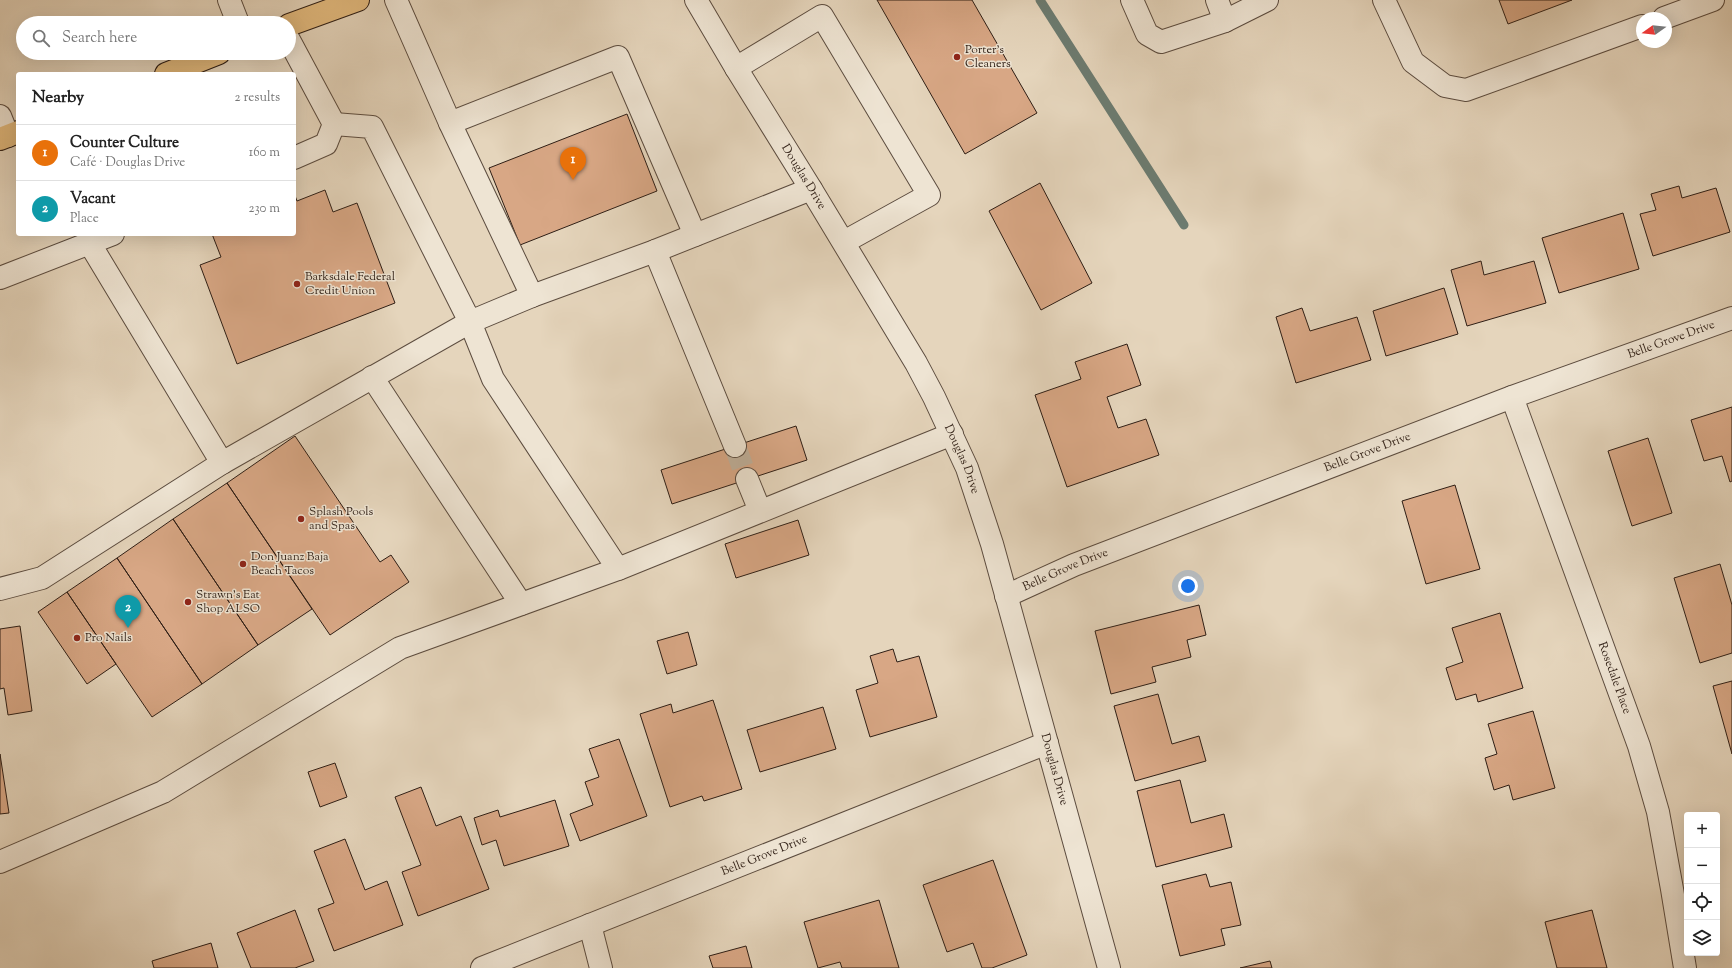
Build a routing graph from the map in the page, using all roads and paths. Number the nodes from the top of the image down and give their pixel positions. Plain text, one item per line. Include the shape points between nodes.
1 (229, 0) edge
2 (358, 0) edge
3 (396, 0) edge
4 (696, 0) edge
5 (1132, 0) edge
6 (1217, 0) edge
7 (1267, 0) edge
8 (1384, 0) edge
9 (1713, 0) edge
10 (823, 8) edge
11 (1672, 15) edge
12 (235, 16) edge
13 (1225, 21) junction
14 (296, 22) edge
15 (1636, 28) edge
16 (296, 53) edge
17 (201, 60) edge
18 (736, 68) junction
19 (171, 72) edge
20 (450, 123) junction
21 (334, 124) junction
22 (296, 157) edge
23 (812, 189) junction
24 (695, 235) junction
25 (108, 236) edge
26 (844, 242) junction
27 (90, 244) junction
28 (655, 251) junction
29 (0, 278) edge
30 (532, 296) junction
31 (1732, 318) edge
32 (470, 322) junction
33 (372, 377) junction
34 (1512, 397) junction
35 (952, 434) junction
36 (735, 446) tunnel mouth
37 (222, 463) junction
38 (747, 479) tunnel mouth
39 (760, 511) junction
40 (618, 569) junction
41 (0, 589) edge
42 (1006, 596) junction
43 (521, 604) junction
44 (1047, 743) junction
45 (0, 862) edge
46 (590, 925) junction
47 (482, 968) edge
48 (601, 968) edge
49 (1109, 968) edge
50 (1685, 968) edge

1 - 12 street
2 - 14 main road
3 - 20 street
4 - 18 street, Douglas Drive
5 - 13 street via 1147,34 1161,42
6 - 13 street
7 - 13 street
8 - 15 street via 1413,62 1445,86 1466,90
9 - 11 street
10 - 18 street
10 - 26 street via 929,195
16 - 21 street
17 - 19 main road
18 - 23 street, Douglas Drive
20 - 24 street via 618,57
20 - 30 street
21 - 22 street via 326,144
21 - 32 street via 372,127
23 - 24 street
23 - 26 street, Douglas Drive
24 - 28 street
25 - 27 street
26 - 35 street, Douglas Drive via 916,363
27 - 29 street
27 - 37 street
28 - 30 street
28 - 36 street
30 - 32 street
31 - 34 street, Belle Grove Drive
32 - 33 street
32 - 40 street via 493,379
33 - 37 street
33 - 43 street
34 - 42 street, Belle Grove Drive via 1074,565
34 - 50 street, Rosedale Place via 1639,746 1658,812
35 - 39 street
35 - 42 street, Douglas Drive via 980,504
37 - 41 street via 42,578
38 - 39 street
39 - 40 street
40 - 43 street
42 - 44 street, Douglas Drive
43 - 45 street via 400,648 163,792
44 - 46 street, Belle Grove Drive
44 - 49 street, Douglas Drive
46 - 47 street, Belle Grove Drive
46 - 48 street

